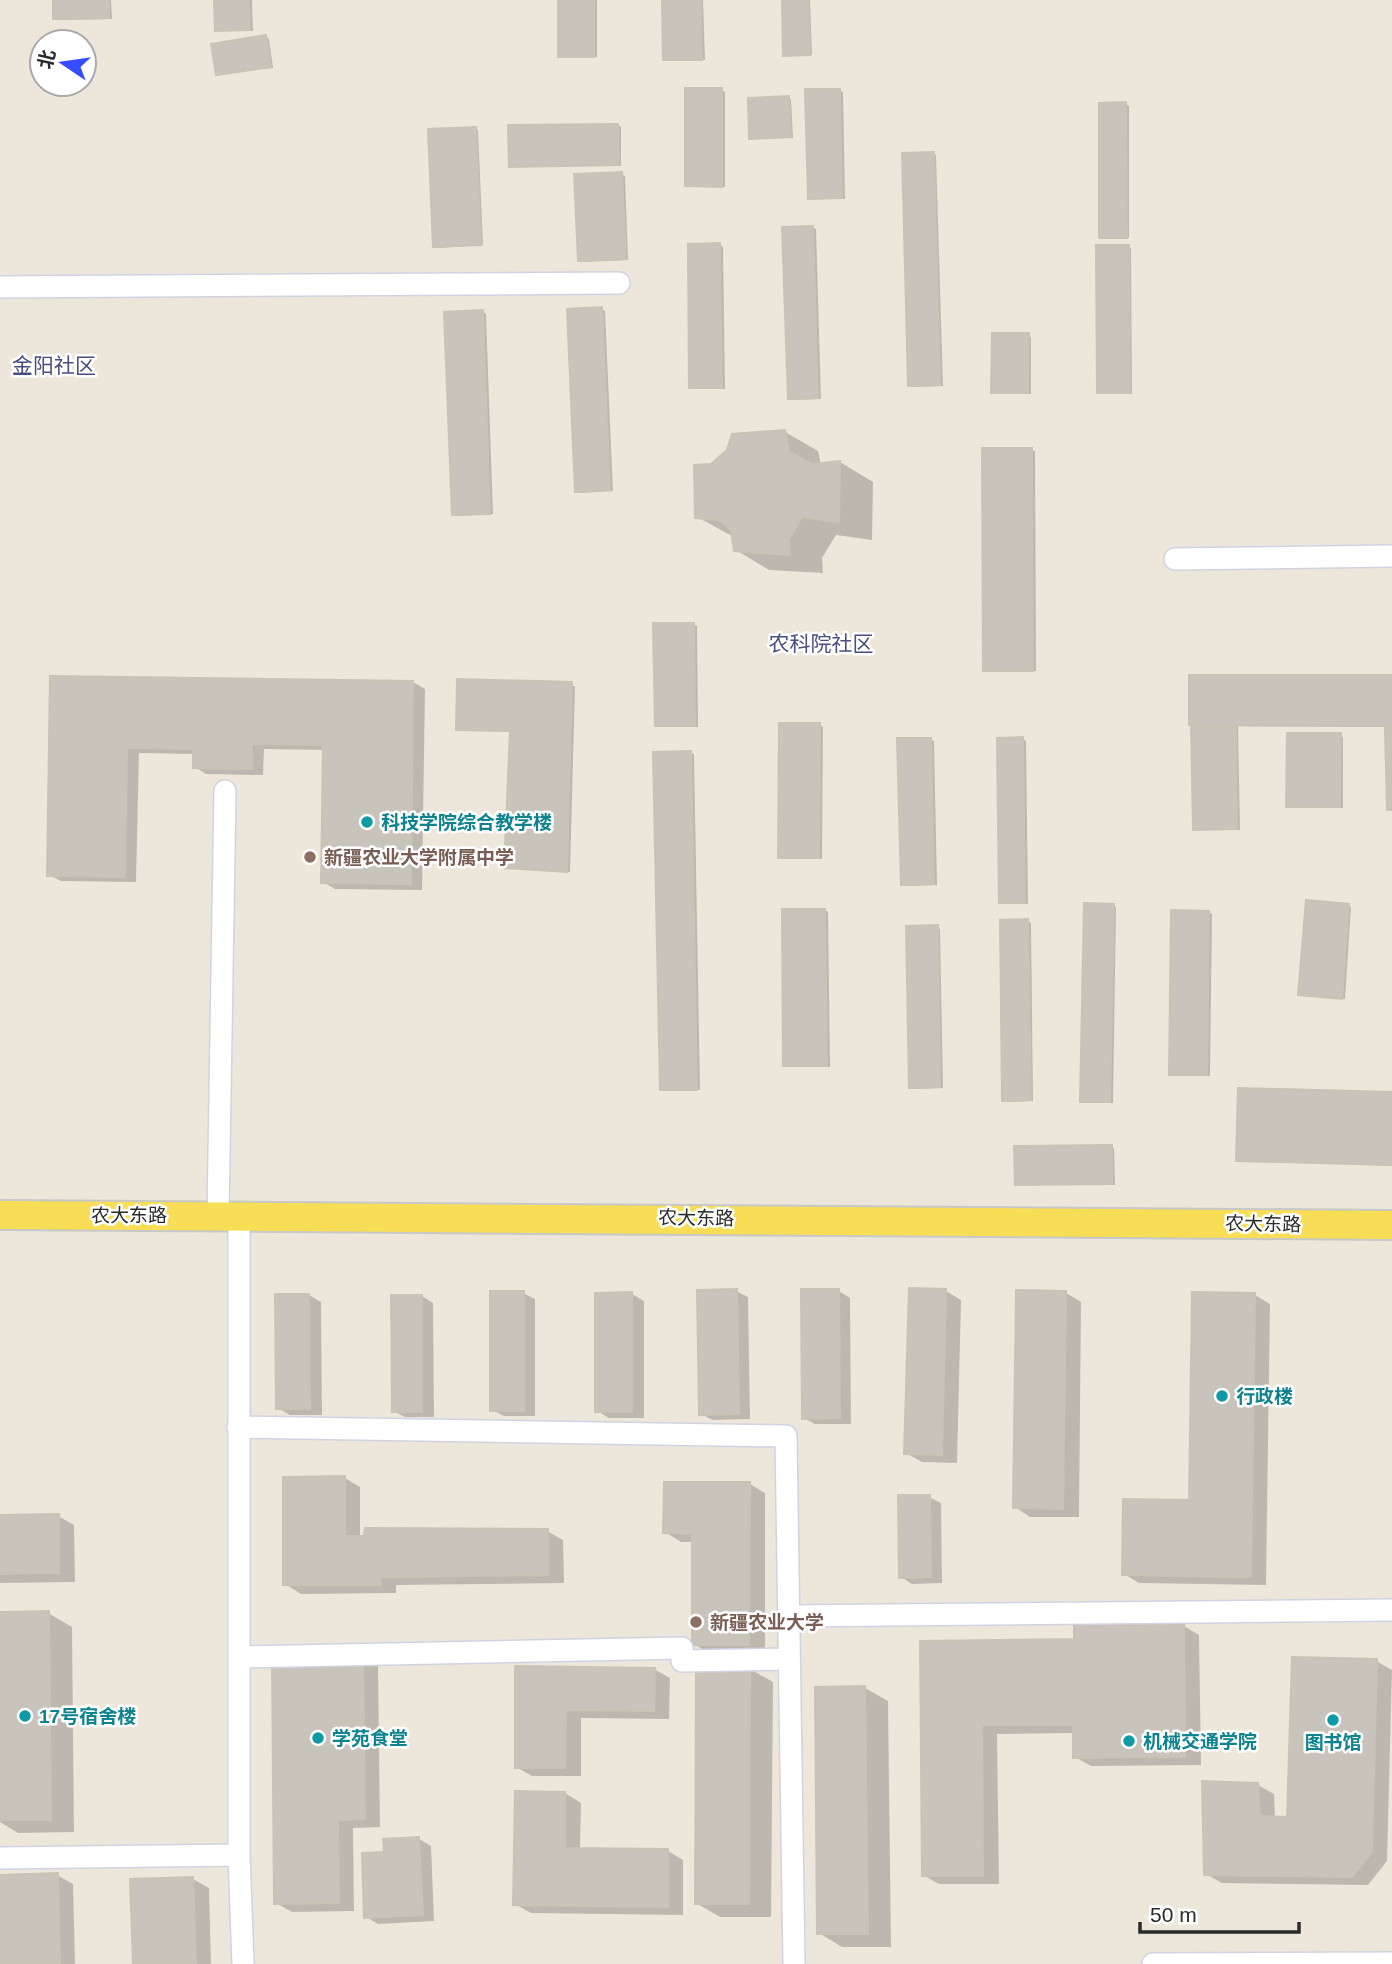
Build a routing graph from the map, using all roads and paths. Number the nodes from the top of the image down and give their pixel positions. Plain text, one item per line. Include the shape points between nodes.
1 (620, 284) dead end
2 (0, 287) edge
3 (1392, 556) edge
4 (1175, 559) dead end
5 (225, 791) dead end
6 (0, 1215) edge
7 (229, 1216) junction
8 (1392, 1225) edge
9 (238, 1427) junction
10 (1392, 1610) edge
11 (788, 1616) junction
12 (239, 1657) junction
13 (789, 1660) junction
14 (239, 1855) junction
15 (0, 1858) edge
16 (1392, 1963) edge
17 (243, 1964) edge
18 (794, 1964) edge
19 (1153, 1964) edge

1 - 2 street
3 - 4 street
5 - 7 street
6 - 7 main road, 农大东路
7 - 8 main road, 农大东路
7 - 9 street
9 - 11 street via 786,1436
9 - 12 street
10 - 11 street
11 - 13 street
12 - 13 street via 682,1648 682,1661
12 - 14 street
13 - 18 street
14 - 15 street
14 - 17 street
16 - 19 street

